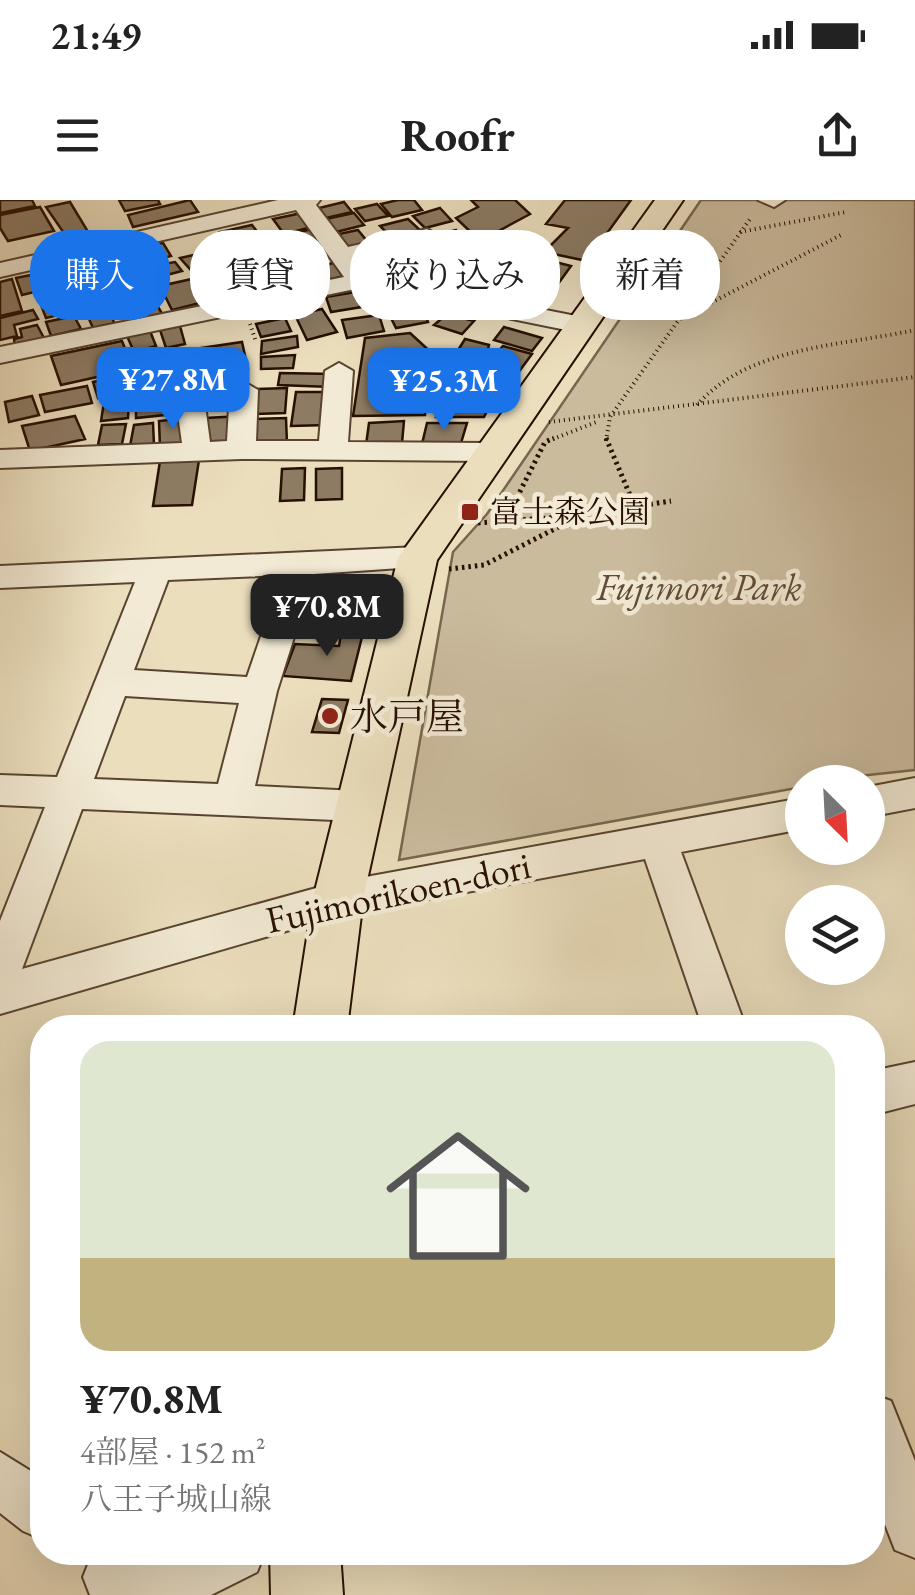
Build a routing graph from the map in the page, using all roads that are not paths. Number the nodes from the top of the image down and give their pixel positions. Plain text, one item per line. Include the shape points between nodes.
1 (304, 200) edge
2 (669, 200) edge
3 (350, 254) edge
4 (342, 256) junction
5 (350, 268) edge
6 (0, 270) edge
7 (350, 284) edge
8 (554, 320) edge
9 (580, 325) junction
10 (0, 355) edge
11 (338, 371) dead end
12 (244, 390) dead end
13 (132, 396) dead end
14 (498, 439) junction
15 (241, 450) junction
16 (197, 451) junction
17 (334, 451) junction
18 (1, 457) edge
19 (302, 562) junction
20 (430, 564) junction
21 (156, 570) junction
22 (0, 577) edge
23 (114, 682) junction
24 (260, 692) junction
25 (0, 790) edge
26 (915, 793) edge
27 (71, 794) junction
28 (885, 799) edge
29 (233, 800) junction
30 (358, 806) junction
31 (785, 817) edge
32 (658, 842) junction
33 (338, 899) junction
34 (0, 972) edge
35 (0, 995) edge
36 (322, 1015) edge
37 (719, 1015) edge
38 (915, 1084) edge
39 (885, 1090) edge
40 (885, 1453) edge
41 (915, 1530) edge
42 (214, 1565) edge
43 (306, 1565) edge
44 (108, 1575) edge
45 (307, 1595) edge

1 - 4 street
1 - 6 street
2 - 9 main road
3 - 4 street
4 - 5 street
7 - 10 street
8 - 9 street
9 - 14 main road
11 - 17 street
12 - 15 street
13 - 16 street via 190,390
14 - 17 street
14 - 20 main road
15 - 16 street
15 - 17 street
16 - 18 street
19 - 20 street
19 - 21 street
19 - 24 street
20 - 30 main road
21 - 22 street
21 - 23 street
23 - 24 street
23 - 27 street
24 - 29 street
25 - 27 street
26 - 28 street
27 - 29 street
27 - 34 street
29 - 30 street
30 - 33 main road
31 - 32 street, Fujimorikoen-dori
32 - 33 street, Fujimorikoen-dori
32 - 37 street
33 - 35 street, Fujimorikoen-dori
33 - 36 main road
38 - 39 street
40 - 41 street
42 - 44 street via 164,1580
43 - 45 main road

